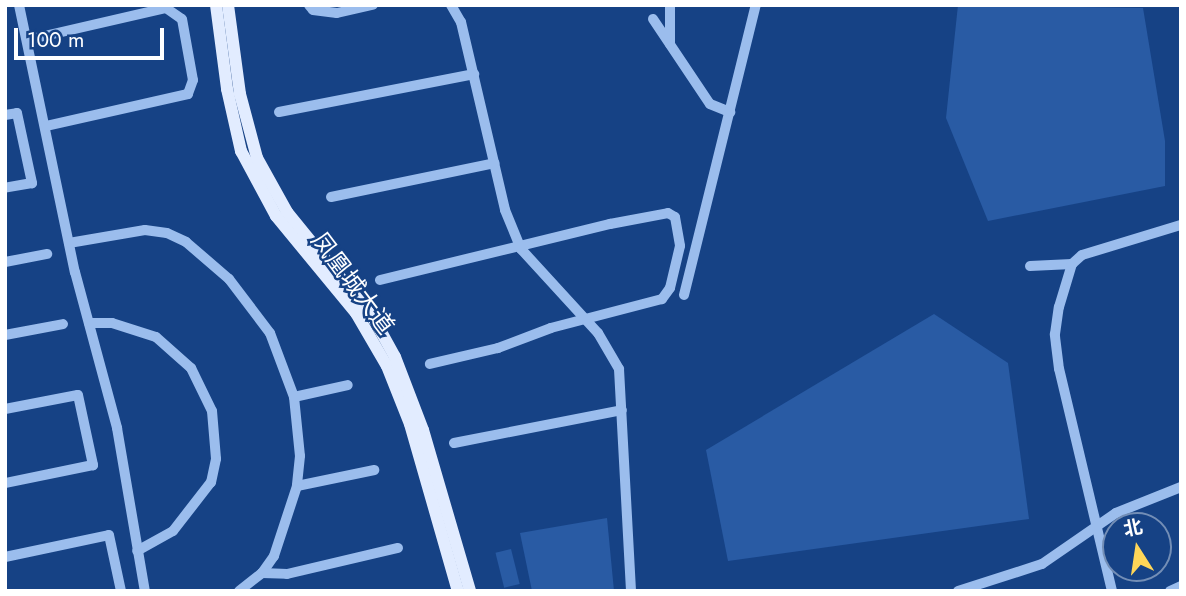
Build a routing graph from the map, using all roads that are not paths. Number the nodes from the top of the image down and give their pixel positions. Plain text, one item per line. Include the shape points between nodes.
1 (19, 5) edge
2 (216, 5) edge
3 (228, 5) edge
4 (309, 5) edge
5 (373, 5) edge
6 (451, 5) edge
7 (670, 5) edge
8 (756, 5) edge
9 (653, 19) dead end
10 (27, 40) junction
11 (670, 44) junction
12 (474, 74) junction
13 (279, 112) dead end
14 (730, 112) junction
15 (5, 115) edge
16 (46, 126) junction
17 (495, 163) junction
18 (5, 188) edge
19 (331, 197) dead end
20 (1181, 225) edge
21 (69, 243) junction
22 (522, 249) junction
23 (47, 254) dead end
24 (5, 262) edge
25 (1072, 264) junction
26 (1030, 265) dead end
27 (380, 280) dead end
28 (684, 295) dead end
29 (584, 319) junction
30 (89, 323) junction
31 (63, 324) dead end
32 (5, 335) edge
33 (430, 364) dead end
34 (348, 385) dead end
35 (294, 397) junction
36 (5, 409) edge
37 (622, 410) junction
38 (454, 443) dead end
39 (374, 470) dead end
40 (5, 483) edge
41 (297, 486) junction
42 (1181, 486) edge
43 (1096, 528) junction
44 (398, 548) dead end
45 (137, 551) junction
46 (5, 558) edge
47 (262, 573) junction
48 (1181, 586) edge
49 (121, 591) edge
50 (145, 591) edge
51 (239, 591) edge
52 (458, 591) edge
53 (470, 591) edge
54 (631, 591) edge
55 (958, 591) edge
56 (1112, 591) edge
57 (1170, 591) edge

1 - 10 street
2 - 52 main road, 凤凰城大道 via 227,89 242,151 276,216 356,313 387,366 410,424
3 - 53 main road, 凤凰城大道 via 240,94 257,158 287,212 374,318 395,357 414,401
4 - 5 street via 313,10 337,13
6 - 12 street via 461,22
7 - 11 street
8 - 14 street
9 - 11 street
10 - 16 street
10 - 16 street via 166,8 182,19 193,80 188,94
11 - 14 street via 710,104
12 - 13 street
12 - 17 street
14 - 28 street
15 - 18 street via 17,113 32,183
16 - 21 street
17 - 19 street
17 - 22 street via 505,210
20 - 25 street via 1101,246
21 - 30 street
21 - 35 street via 145,230 186,242 251,304 275,343
22 - 27 street
22 - 29 street
22 - 29 street via 651,215 676,217 680,246 666,295
23 - 24 street
25 - 26 street
25 - 43 street via 1055,334 1063,389
29 - 33 street via 498,348
29 - 37 street via 611,350 619,369
30 - 45 street via 117,428
30 - 45 street via 135,328 156,337 191,368 212,411 216,435 211,482 173,531
31 - 32 street
34 - 35 street
35 - 41 street
36 - 40 street via 78,394 93,465
37 - 38 street
37 - 54 street
39 - 41 street
41 - 47 street via 282,537
42 - 43 street via 1139,500
43 - 55 street via 1042,564
43 - 56 street
44 - 47 street via 287,574
45 - 50 street
46 - 49 street via 108,535
47 - 51 street
48 - 57 street

